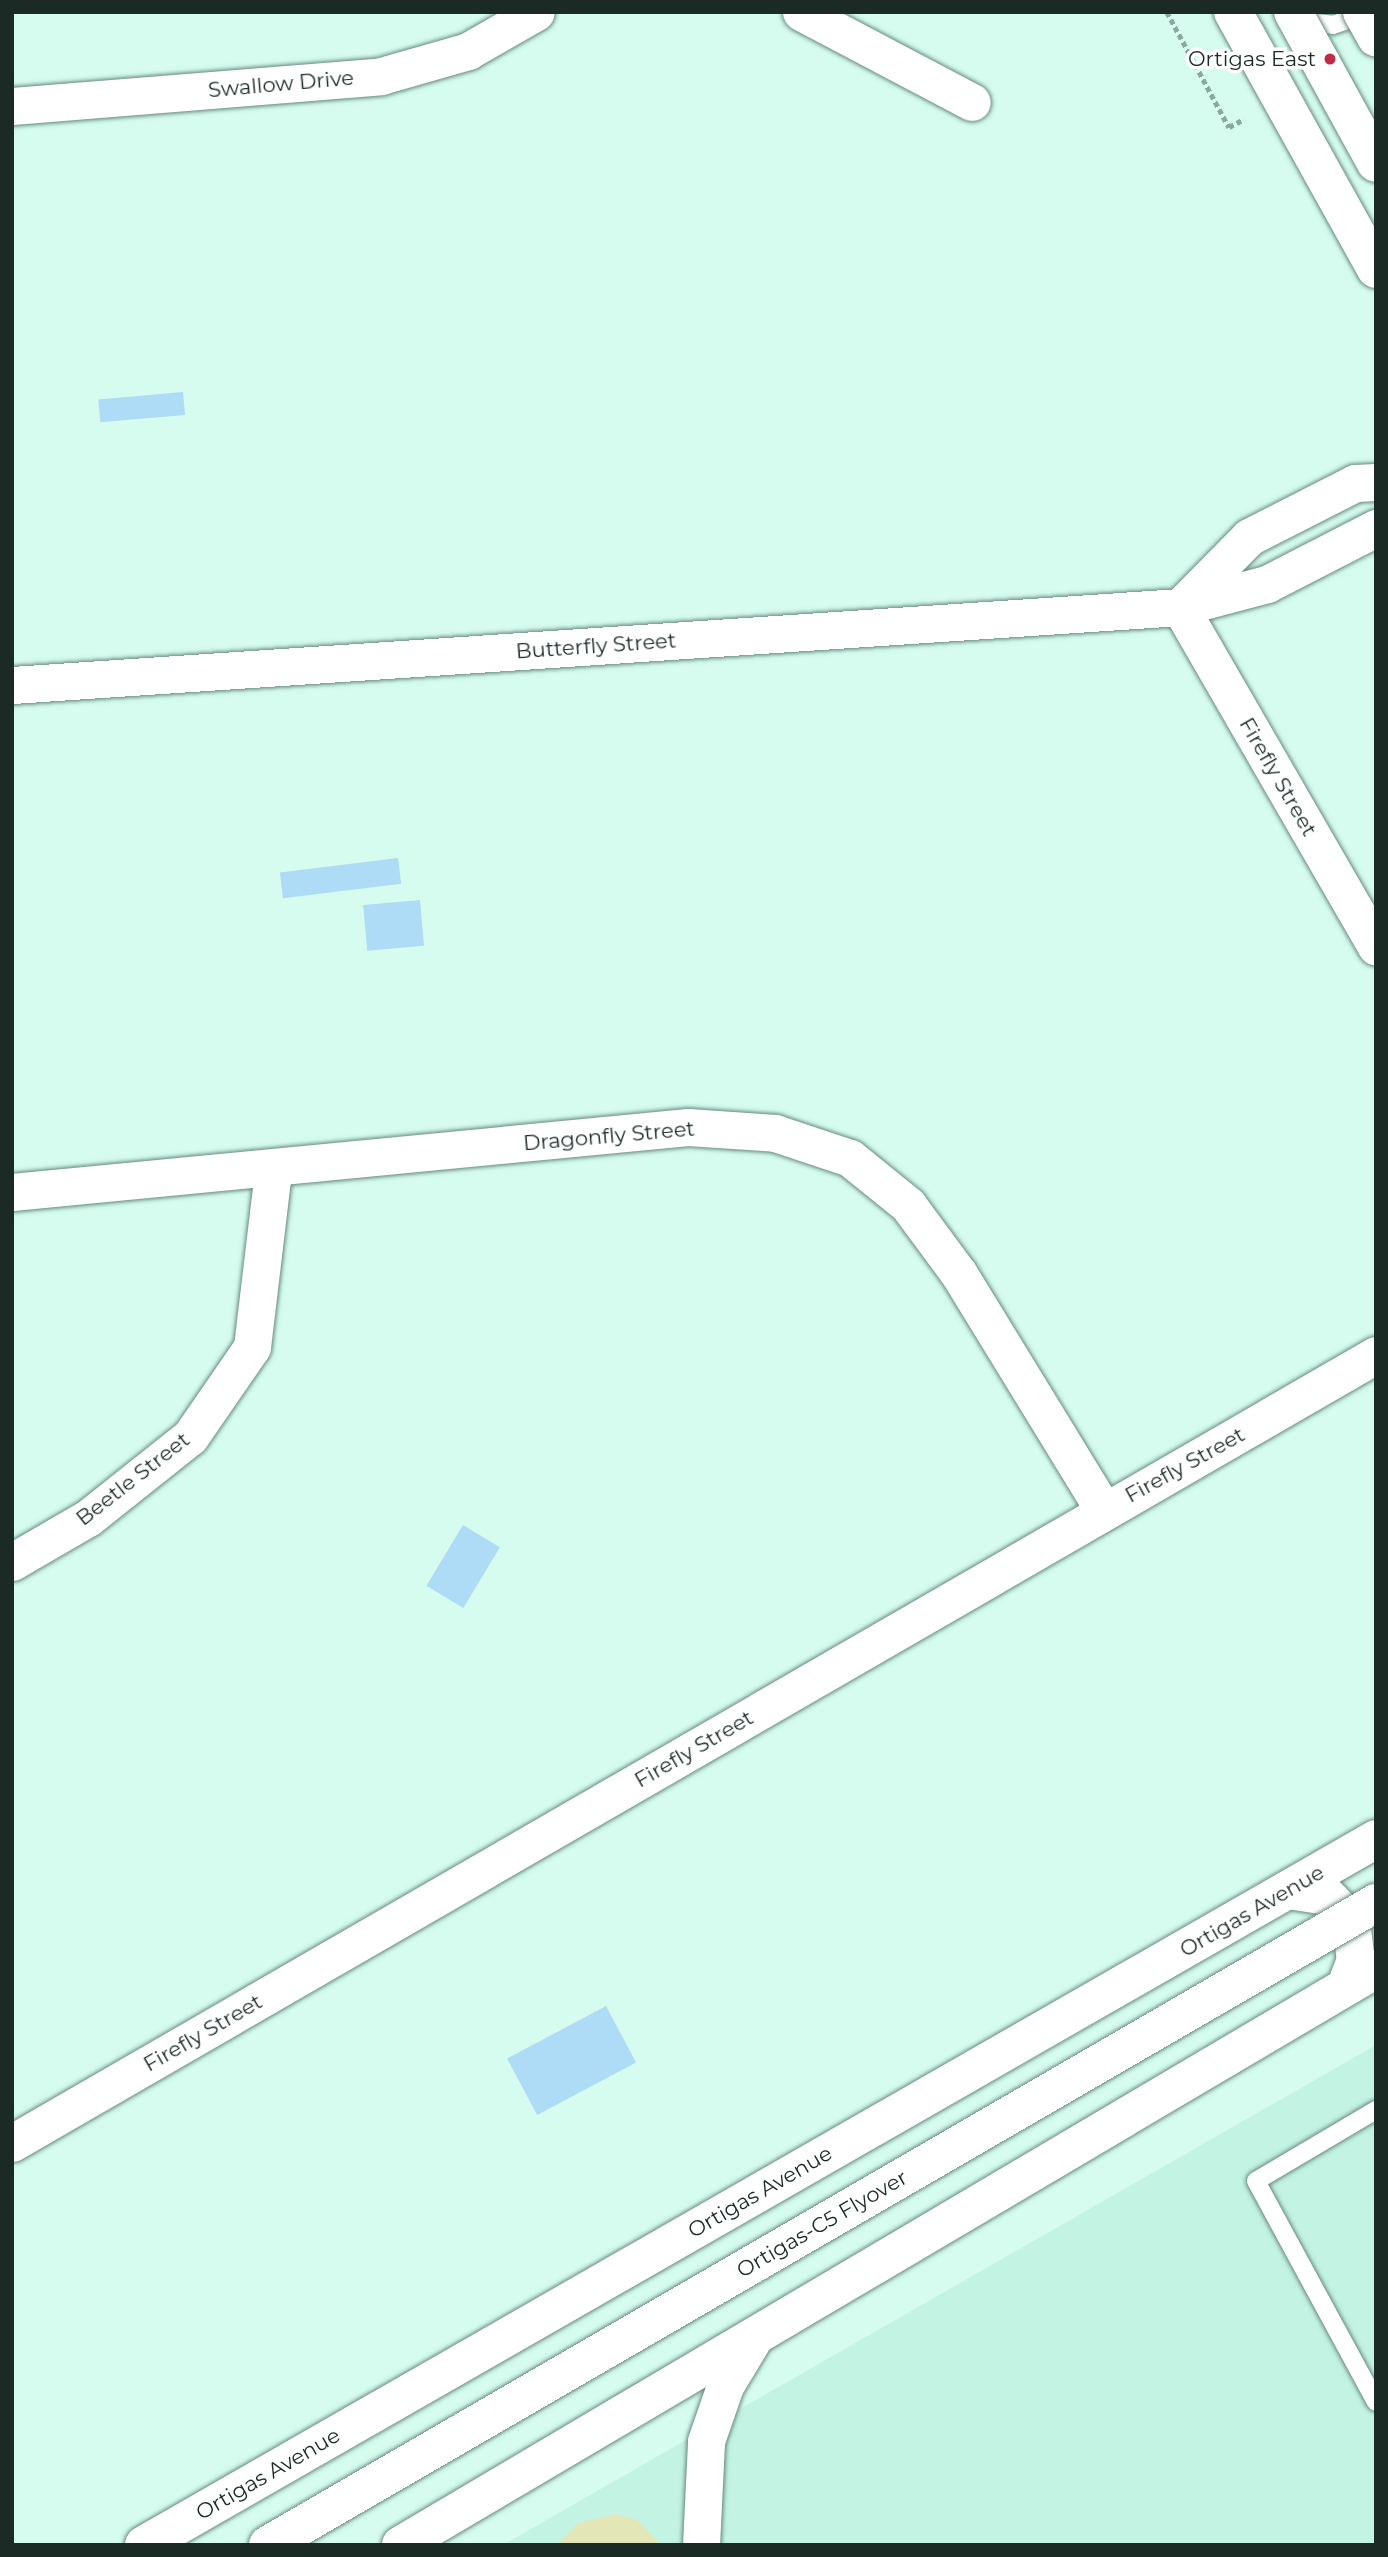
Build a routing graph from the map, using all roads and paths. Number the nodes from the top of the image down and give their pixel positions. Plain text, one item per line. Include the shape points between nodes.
1 (536, 12) edge
2 (801, 12) edge
3 (1167, 12) edge
4 (1233, 12) edge
5 (1281, 12) edge
6 (1293, 12) edge
7 (1362, 12) edge
8 (1368, 12) edge
9 (1376, 37) edge
10 (972, 102) dead end
11 (12, 106) edge
12 (1229, 127) dead end
13 (1376, 163) edge
14 (1376, 269) edge
15 (1376, 482) edge
16 (1376, 528) edge
17 (1180, 607) junction
18 (12, 685) edge
19 (1376, 947) edge
20 (272, 1170) junction
21 (12, 1192) edge
22 (1376, 1355) edge
23 (1104, 1511) junction
24 (12, 1562) edge
25 (1371, 1842) edge
26 (1289, 1890) junction
27 (1376, 1903) edge
28 (1376, 1926) edge
29 (1361, 1977) edge
30 (1376, 2110) edge
31 (12, 2143) edge
32 (754, 2338) junction
33 (1376, 2402) edge
34 (144, 2545) edge
35 (268, 2545) edge
36 (401, 2545) edge
37 (701, 2545) edge

1 - 11 street, Swallow Drive via 468,51 381,76
2 - 10 street
3 - 12 path
4 - 14 main road
5 - 8 lane via 1290,20 1333,25
6 - 13 main road, bridge
7 - 9 main road, bridge
15 - 17 street via 1355,483 1250,537
16 - 17 street, Butterfly Street via 1267,584
17 - 18 street, Butterfly Street
17 - 19 street, Firefly Street
20 - 21 street, Dragonfly Street
20 - 23 street, Dragonfly Street via 688,1127 775,1133 850,1158 908,1205 959,1274
20 - 24 street, Beetle Street via 252,1347 190,1437 88,1518
22 - 23 street, Firefly Street
23 - 31 street, Firefly Street
25 - 26 main road, Ortigas Avenue
25 - 28 main road via 1356,1888
26 - 29 main road via 1326,1896 1351,1920
26 - 34 main road, Ortigas Avenue
27 - 35 main road, Ortigas-C5 Flyover, bridge
29 - 32 main road
30 - 33 lane via 1256,2181
32 - 36 main road
32 - 37 street via 725,2386 706,2441

